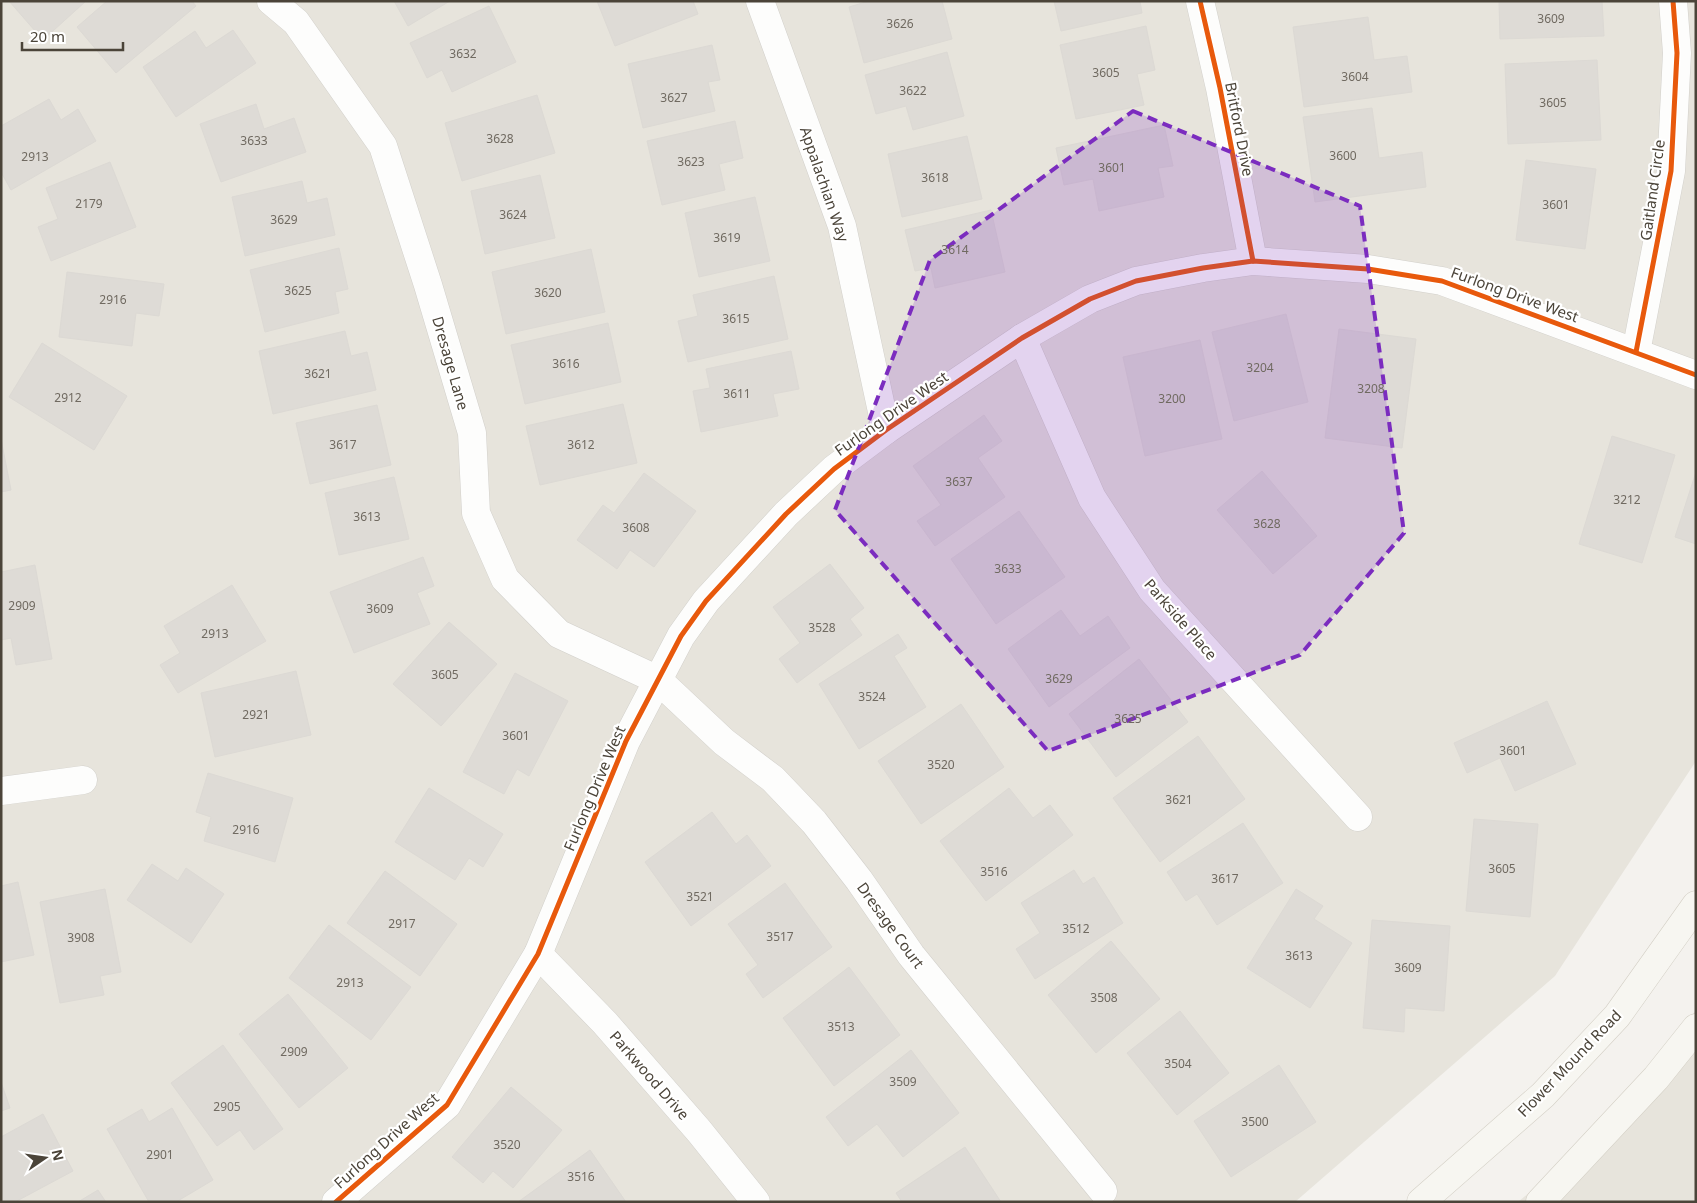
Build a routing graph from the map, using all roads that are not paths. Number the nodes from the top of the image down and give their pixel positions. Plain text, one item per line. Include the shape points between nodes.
1 (271, 1) edge
2 (760, 1) edge
3 (1200, 1) edge
4 (1673, 1) edge
5 (1253, 261) junction
6 (1022, 338) junction
7 (1636, 352) junction
8 (1696, 375) edge
9 (886, 430) junction
10 (658, 680) junction
11 (83, 780) dead end
12 (1, 791) edge
13 (1358, 817) dead end
14 (1696, 905) edge
15 (538, 954) junction
16 (1696, 1028) edge
17 (1103, 1191) dead end
18 (336, 1202) edge
19 (756, 1202) edge
20 (1421, 1202) edge
21 (1540, 1202) edge

1 - 10 street, Dresage Lane via 296,22 383,146 472,433 476,513 505,579 559,634
2 - 9 street, Appalachian Way via 842,226
3 - 5 street, Britford Drive
4 - 7 street, Gaitland Circle via 1677,53 1671,171
5 - 6 street, Furlong Drive West via 1136,281 1090,299
5 - 7 street, Furlong Drive West via 1368,269 1442,281
6 - 9 street, Furlong Drive West
6 - 13 street, Parkside Place via 1092,498 1152,590
7 - 8 street, Furlong Drive West
9 - 10 street, Furlong Drive West via 834,469 786,514 706,601 681,636
10 - 15 street, Furlong Drive West via 626,741
10 - 17 street, Dresage Court via 724,742 773,779 814,822 911,955
11 - 12 street
14 - 20 main road, Flower Mound Road via 1617,1016 1543,1095
15 - 18 street, Furlong Drive West via 446,1105
15 - 19 street, Parkwood Drive via 605,1023
16 - 21 main road via 1656,1078

